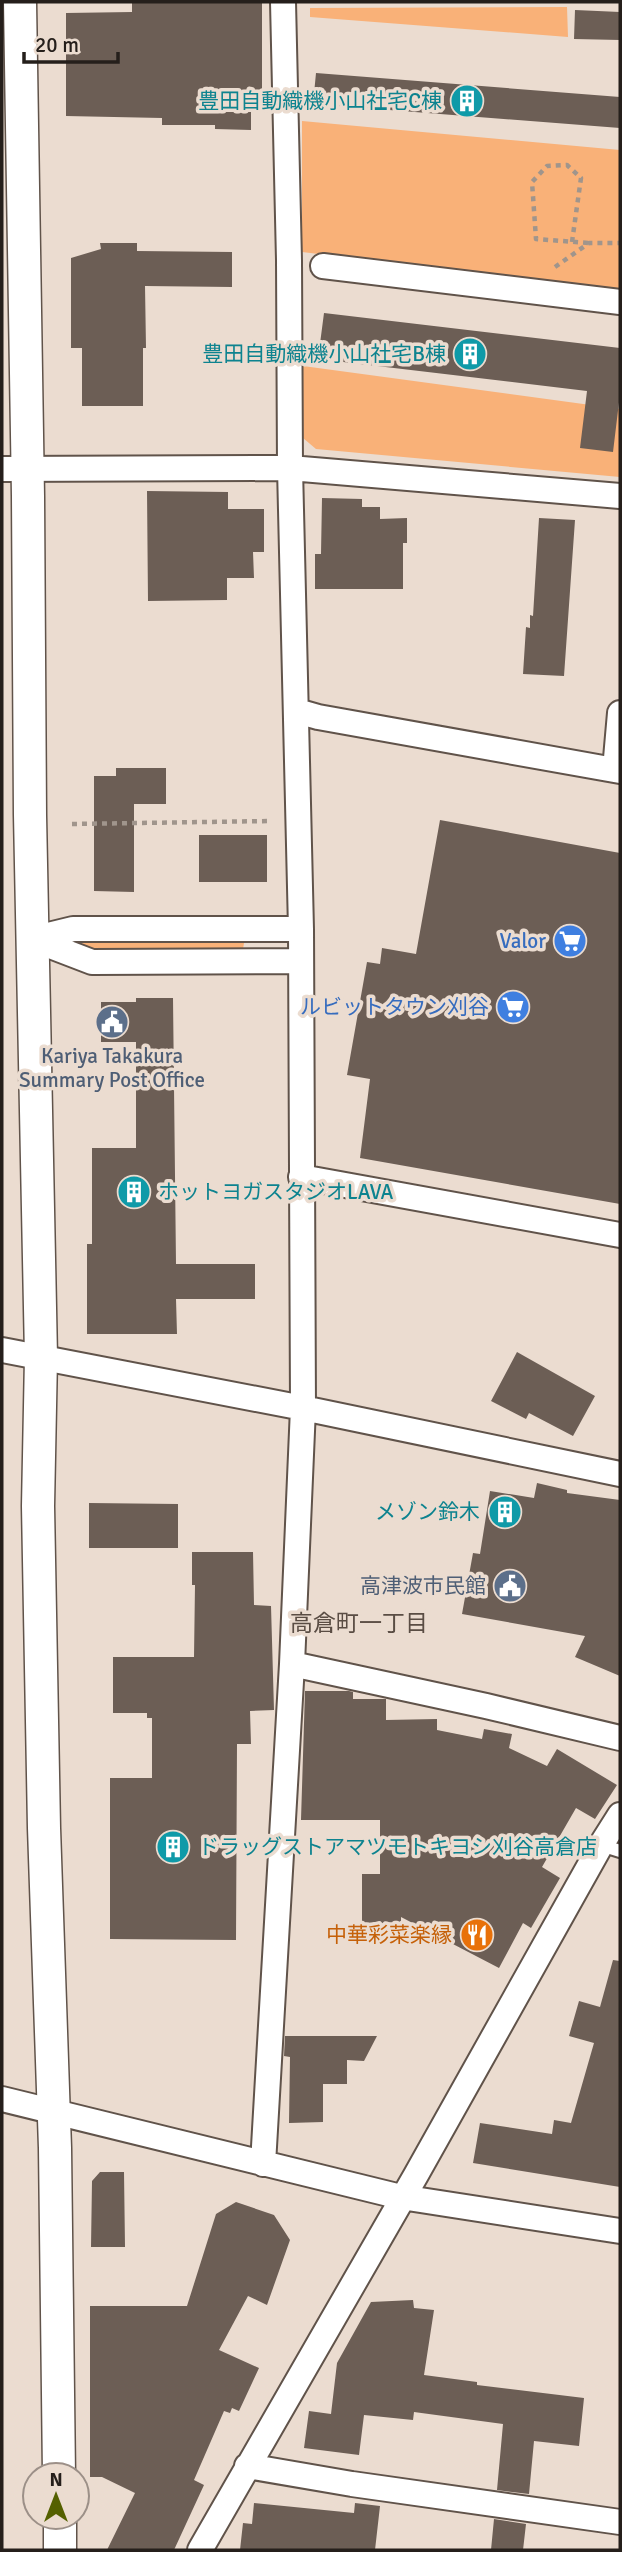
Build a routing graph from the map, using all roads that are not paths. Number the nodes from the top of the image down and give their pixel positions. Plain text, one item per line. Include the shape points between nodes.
1 (20, 2) edge
2 (283, 2) edge
3 (324, 266) dead end
4 (620, 302) edge
5 (290, 467) junction
6 (15, 468) edge
7 (620, 496) edge
8 (297, 711) junction
9 (620, 713) edge
10 (617, 770) edge
11 (301, 929) junction
12 (32, 939) junction
13 (301, 961) junction
14 (301, 1177) junction
15 (620, 1235) edge
16 (2, 1350) edge
17 (41, 1357) junction
18 (303, 1408) junction
19 (620, 1474) edge
20 (292, 1664) junction
21 (620, 1738) edge
22 (620, 1815) edge
23 (611, 1848) edge
24 (2, 2099) edge
25 (53, 2112) junction
26 (264, 2164) junction
27 (401, 2197) junction
28 (620, 2231) edge
29 (59, 2461) edge
30 (247, 2466) junction
31 (620, 2522) edge
32 (60, 2531) edge
33 (60, 2550) edge
34 (200, 2550) edge

1 - 6 street
2 - 5 street
3 - 4 street
5 - 6 street
5 - 7 street
5 - 8 street
6 - 12 street
8 - 10 street
8 - 11 street
9 - 10 street
11 - 12 street via 73,929
11 - 13 street
12 - 13 street via 92,962
12 - 17 street
13 - 14 street
14 - 15 street
14 - 18 street
16 - 17 street
17 - 18 street
17 - 25 street via 38,1506
18 - 19 street
18 - 20 street
20 - 21 street
20 - 26 street
22 - 23 street
23 - 27 street
24 - 25 street
25 - 26 street
25 - 29 street
26 - 27 street
27 - 28 street
27 - 30 street
30 - 31 street
30 - 34 street
32 - 33 street

